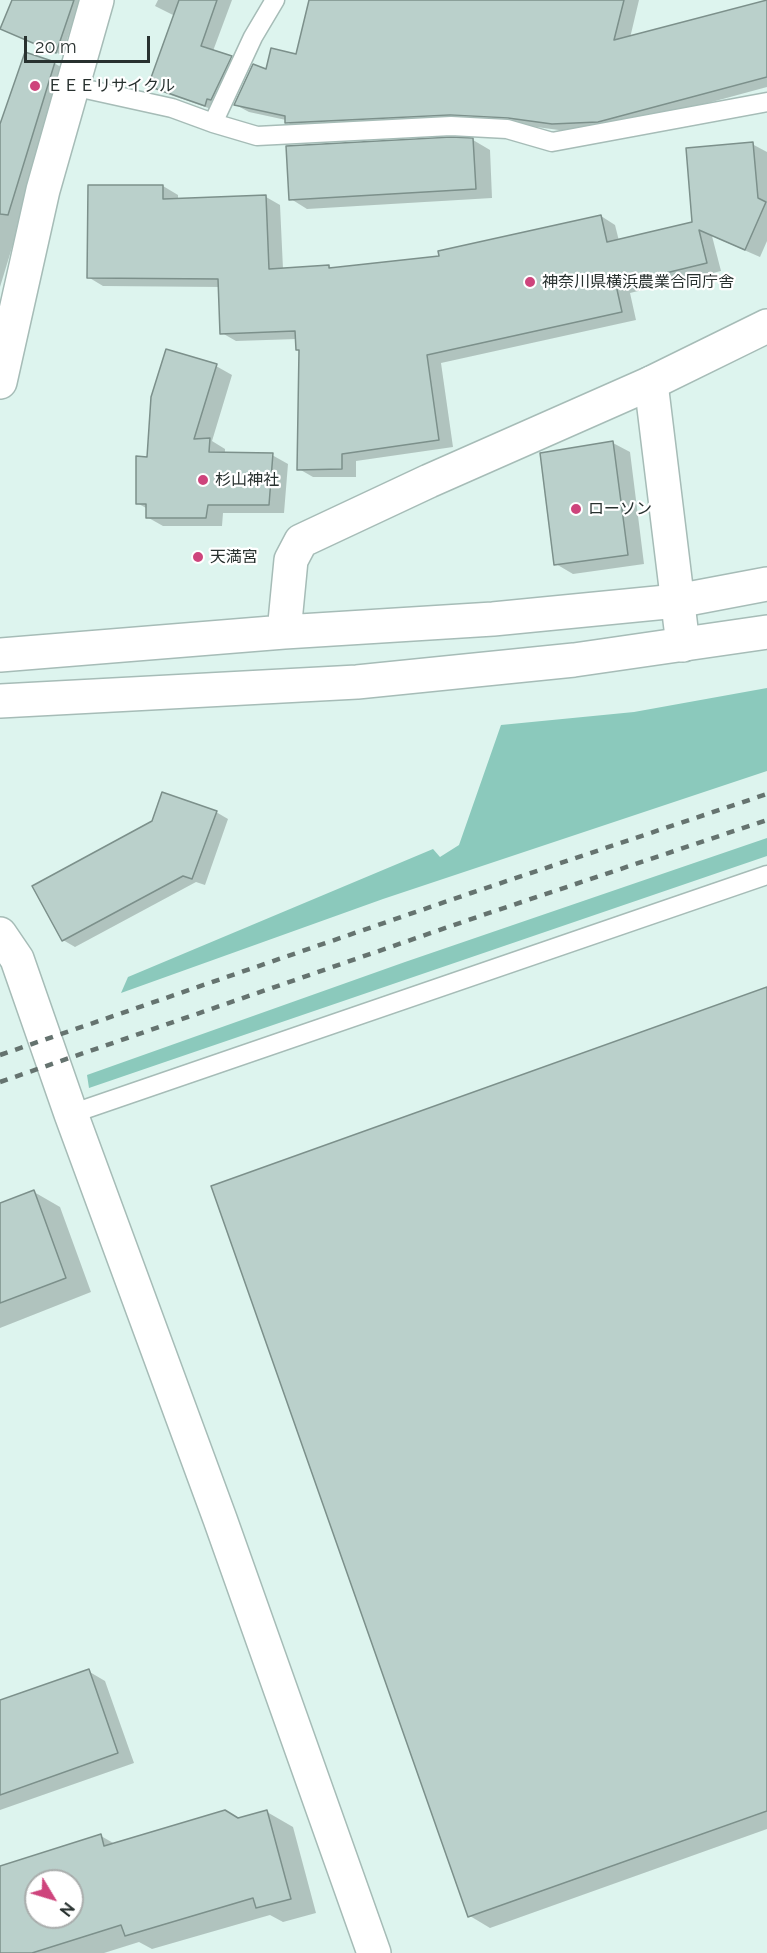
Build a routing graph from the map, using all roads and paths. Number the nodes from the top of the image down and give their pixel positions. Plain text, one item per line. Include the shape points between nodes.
1 (97, 0) edge
2 (275, 0) edge
3 (72, 86) junction
4 (767, 102) edge
5 (213, 123) junction
6 (767, 326) edge
7 (0, 382) edge
8 (651, 382) junction
9 (767, 584) edge
10 (677, 601) junction
11 (284, 632) junction
12 (767, 632) edge
13 (682, 645) junction
14 (0, 655) edge
15 (0, 701) edge
16 (767, 875) edge
17 (0, 934) edge
18 (71, 1114) junction
19 (374, 1953) edge

1 - 3 street
2 - 5 lane
3 - 5 lane via 172,108
3 - 7 street via 43,190
4 - 5 lane via 552,142 507,129 451,126 257,136
6 - 8 street
8 - 10 street
8 - 11 street via 301,541 291,560
9 - 10 street
10 - 11 street
10 - 13 street
11 - 14 street
12 - 13 street
13 - 15 street via 357,682
16 - 18 lane
17 - 18 street via 17,959
18 - 19 street

